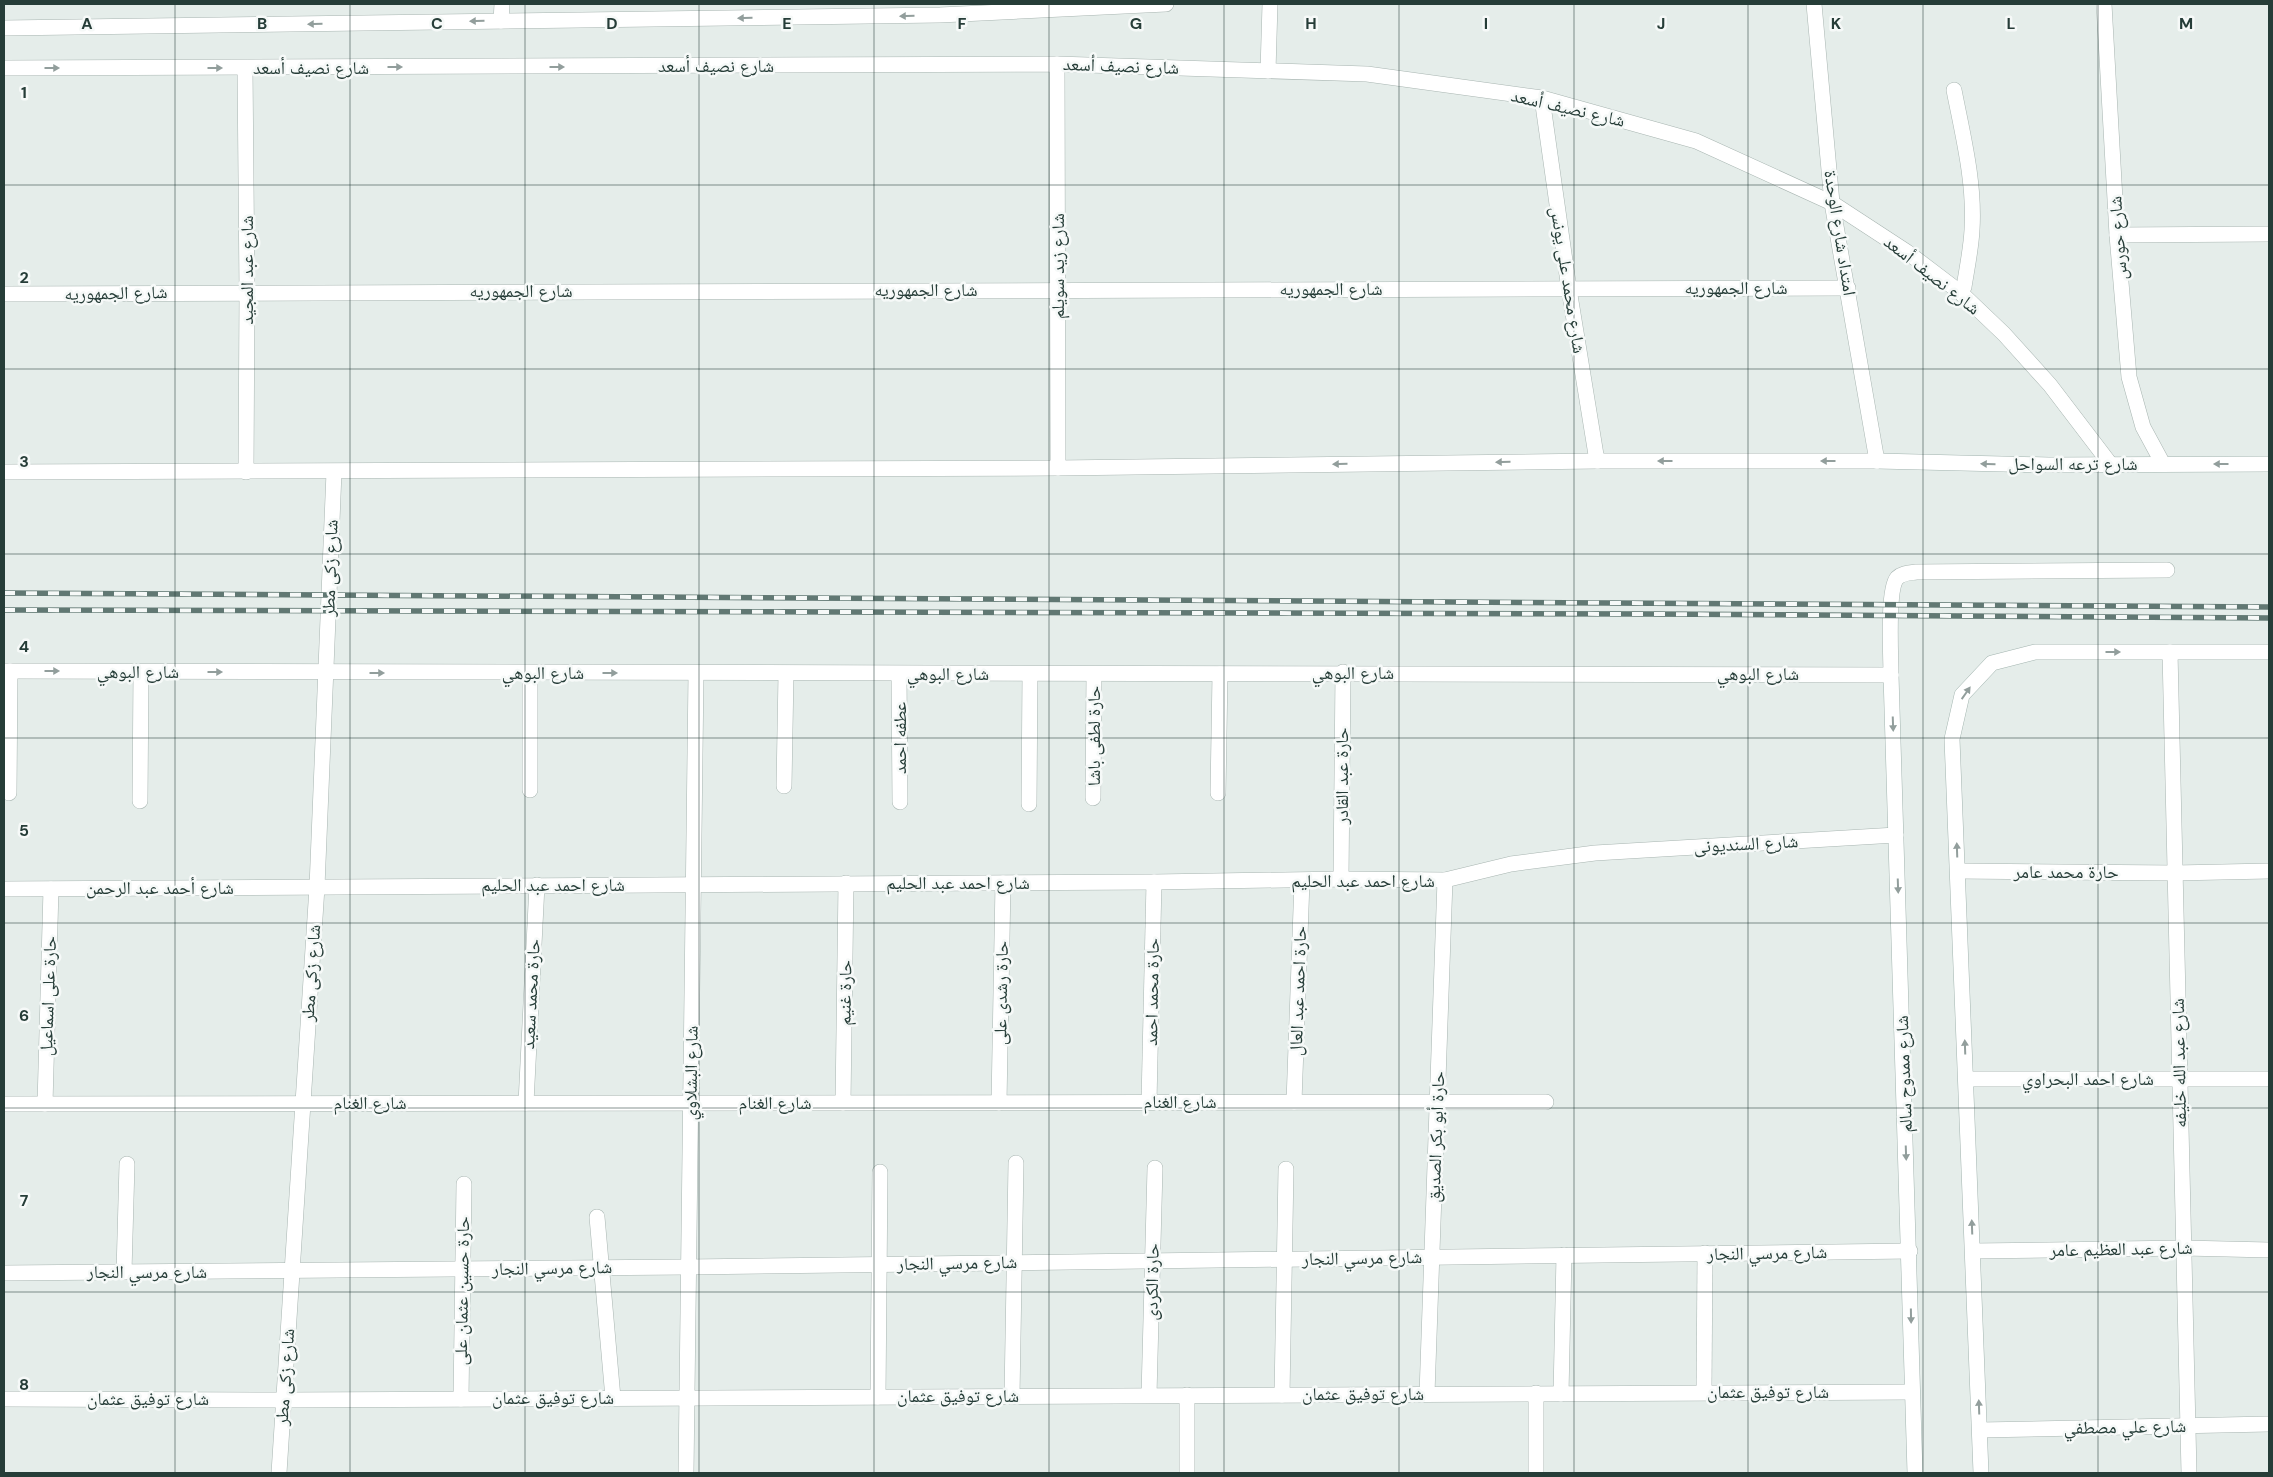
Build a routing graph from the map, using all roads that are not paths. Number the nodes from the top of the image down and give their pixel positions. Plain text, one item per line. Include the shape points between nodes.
1 (502, 4) edge
2 (1166, 4) edge
3 (1270, 4) edge
4 (1814, 4) edge
5 (2104, 4) edge
6 (940, 10) edge
7 (501, 21) junction
8 (4, 28) edge
9 (1057, 64) junction
10 (4, 68) edge
11 (245, 68) junction
12 (1268, 71) junction
13 (1954, 90) dead end
14 (1542, 98) junction
15 (1832, 203) junction
16 (2269, 234) edge
17 (2117, 235) junction
18 (1848, 288) junction
19 (1569, 289) junction
20 (1058, 290) junction
21 (247, 292) junction
22 (4, 294) edge
23 (1961, 294) junction
24 (1597, 460) junction
25 (1877, 460) junction
26 (2163, 464) junction
27 (2269, 464) edge
28 (2111, 465) junction
29 (1058, 468) junction
30 (4, 472) edge
31 (246, 472) junction
32 (334, 472) junction
33 (2167, 570) dead end
34 (2170, 652) junction
35 (2269, 652) edge
36 (7, 671) edge
37 (141, 672) junction
38 (1342, 672) junction
39 (326, 673) junction
40 (530, 673) junction
41 (696, 674) junction
42 (786, 674) junction
43 (899, 674) junction
44 (1030, 674) junction
45 (1094, 674) junction
46 (1220, 674) junction
47 (1891, 675) junction
48 (784, 786) dead end
49 (530, 790) dead end
50 (1218, 792) dead end
51 (10, 793) dead end
52 (1093, 798) dead end
53 (140, 801) dead end
54 (900, 802) dead end
55 (1029, 804) dead end
56 (1896, 835) junction
57 (1595, 852) joint
58 (1958, 871) junction
59 (2269, 871) edge
60 (2175, 873) junction
61 (1341, 879) junction
62 (1445, 880) junction
63 (1302, 881) junction
64 (1154, 882) junction
65 (846, 883) junction
66 (1003, 883) junction
67 (537, 885) junction
68 (693, 885) junction
69 (317, 887) junction
70 (4, 889) edge
71 (51, 889) junction
72 (1966, 1079) junction
73 (2180, 1079) junction
74 (2269, 1079) edge
75 (843, 1102) junction
76 (999, 1102) junction
77 (1149, 1102) junction
78 (1294, 1102) junction
79 (1438, 1102) junction
80 (1546, 1102) dead end
81 (303, 1103) junction
82 (526, 1103) junction
83 (690, 1103) junction
84 (4, 1104) edge
85 (45, 1104) junction
86 (1016, 1163) dead end
87 (127, 1164) dead end
88 (1155, 1168) dead end
89 (1286, 1169) dead end
90 (880, 1172) dead end
91 (464, 1184) dead end
92 (598, 1217) dead end
93 (2184, 1248) junction
94 (2269, 1250) edge
95 (1910, 1251) junction
96 (1973, 1251) junction
97 (1705, 1253) junction
98 (1564, 1255) junction
99 (1432, 1257) junction
100 (1286, 1259) junction
101 (1153, 1261) junction
102 (1014, 1263) junction
103 (880, 1264) junction
104 (688, 1267) junction
105 (603, 1268) junction
106 (462, 1269) junction
107 (292, 1271) junction
108 (124, 1272) junction
109 (4, 1273) edge
110 (1704, 1392) junction
111 (1912, 1392) junction
112 (1427, 1394) junction
113 (1536, 1394) junction
114 (1562, 1394) junction
115 (1187, 1395) junction
116 (1282, 1395) junction
117 (1012, 1396) junction
118 (1149, 1396) junction
119 (878, 1397) junction
120 (613, 1398) junction
121 (687, 1398) junction
122 (4, 1399) edge
123 (461, 1399) junction
124 (284, 1400) junction
125 (2269, 1424) edge
126 (2188, 1425) junction
127 (1980, 1430) junction
128 (279, 1473) edge
129 (686, 1473) edge
130 (1186, 1473) edge
131 (1536, 1473) edge
132 (1916, 1473) edge
133 (1982, 1473) edge
134 (2189, 1473) edge

1 - 7 street
2 - 6 street
3 - 12 street
4 - 15 street, امتداد شارع الوحدة
5 - 17 street, شارع حورس
6 -> 7 street
7 -> 8 street
11 -> 9 street, شارع نصيف أسعد
9 - 12 street, شارع نصيف أسعد
9 - 20 street, شارع زيد سويلم
10 -> 11 street, شارع نصيف أسعد
11 - 21 street, شارع عبد المجيد
12 - 14 street, شارع نصيف أسعد via 1367,74
13 - 23 street via 1972,200 1972,230
14 - 15 street, شارع نصيف أسعد via 1696,141
14 - 19 street, شارع محمد على يونس
15 - 18 street, امتداد شارع الوحدة
15 - 23 street, شارع نصيف أسعد via 1907,252
16 - 17 street
17 - 26 street, شارع حورس via 2129,377 2143,427
18 - 19 street, شارع الجمهوريه
18 - 25 street, امتداد شارع الوحدة
19 - 20 street, شارع الجمهوريه
19 - 24 street, شارع محمد على يونس
20 - 21 street, شارع الجمهوريه
20 - 29 street, شارع زيد سويلم
21 - 22 street, شارع الجمهوريه
21 - 31 street, شارع عبد المجيد
23 - 28 street, شارع نصيف أسعد via 2004,334 2050,385
25 -> 24 street
24 -> 29 street
28 -> 25 street, شارع ترعه السواحل
27 -> 26 street, شارع ترعه السواحل
26 - 28 street, شارع ترعه السواحل
29 - 32 street
30 - 31 street
31 - 32 street
32 - 39 street, شارع زكى مطر
33 - 47 street, شارع ممدوح سالم via 1904,574 1893,585 1891,598
34 - 35 street
58 -> 34 street via 1952,738 1962,695 1992,663 2035,652
34 - 60 street, شارع عبد الله خليفه
36 -> 37 street, شارع البوهي
36 - 51 street
37 -> 39 street, شارع البوهي
37 - 53 street
38 - 46 street, شارع البوهي
38 - 47 street, شارع البوهي
38 - 61 street, حارة عبد القادر
39 -> 40 street, شارع البوهي
39 - 69 street, شارع زكى مطر
40 -> 41 street, شارع البوهي
40 - 49 street
41 - 42 street, شارع البوهي
41 - 68 street, شارع البشلاوي
42 - 43 street, شارع البوهي
42 - 48 street
43 - 44 street, شارع البوهي
43 - 54 street, عطفه احمد
44 - 45 street, شارع البوهي
44 - 55 street
45 - 46 street, شارع البوهي
45 - 52 street, حارة لطفى باشا
46 - 50 street
47 -> 56 street, شارع ممدوح سالم
56 - 57 street, شارع السنديونى
56 -> 95 street, شارع ممدوح سالم
57 - 62 street, شارع احمد عبد الحليم via 1511,864
58 - 60 street, حارة محمد عامر
72 -> 58 street
59 - 60 street, حارة محمد عامر
60 - 73 street, شارع عبد الله خليفه
61 - 62 street, شارع احمد عبد الحليم
61 - 63 street, شارع احمد عبد الحليم
62 - 79 street, حارة أبو بكر الصديق
63 - 64 street, شارع احمد عبد الحليم
63 - 78 street, حارة احمد عبد العال
64 - 66 street, شارع احمد عبد الحليم
64 - 77 street, حارة محمد احمد
65 - 66 street, شارع احمد عبد الحليم
65 - 68 street, شارع احمد عبد الحليم
65 - 75 street, حارة غنيم
66 - 76 street, حارة رشدى على
67 - 68 street, شارع احمد عبد الحليم
67 - 69 street, شارع احمد عبد الحليم
67 - 82 street, حارة محمد سعيد
68 - 83 street, شارع البشلاوي
69 - 71 street, شارع أحمد عبد الرحمن
69 - 81 street, شارع زكى مطر
70 - 71 street, شارع أحمد عبد الرحمن
71 - 85 street, حارة على اسماعيل
72 - 73 street, شارع احمد البحراوي
96 -> 72 street
73 - 74 street, شارع احمد البحراوي
73 - 93 street, شارع عبد الله خليفه
75 - 76 street, شارع الغنام
75 - 83 street, شارع الغنام
76 - 77 street, شارع الغنام
77 - 78 street, شارع الغنام
78 - 79 street, شارع الغنام
79 - 80 street, شارع الغنام
79 - 99 street, حارة أبو بكر الصديق
81 - 82 street, شارع الغنام
81 - 85 street, شارع الغنام
81 - 107 street, شارع زكى مطر
82 - 83 street, شارع الغنام
83 - 104 street, شارع البشلاوي
84 - 85 street, شارع الغنام
86 - 102 street
87 - 108 street
88 - 101 street, حارة الكردى
89 - 100 street
90 - 103 street
91 - 106 street, حارة حسين عثمان على
92 - 105 street
93 - 94 street, شارع عبد العظيم عامر
93 - 96 street, شارع عبد العظيم عامر
93 - 126 street, شارع عبد الله خليفه
95 - 97 street, شارع مرسي النجار
95 -> 111 street, شارع ممدوح سالم
127 -> 96 street
97 - 98 street, شارع مرسي النجار
97 - 110 street
98 - 99 street, شارع مرسي النجار
98 - 114 street
99 - 100 street, شارع مرسي النجار
99 - 112 street, حارة أبو بكر الصديق
100 - 101 street, شارع مرسي النجار
100 - 116 street
101 - 102 street, شارع مرسي النجار
101 - 118 street, حارة الكردى
102 - 103 street, شارع مرسي النجار
102 - 117 street
103 - 104 street, شارع مرسي النجار
103 - 119 street
104 - 105 street, شارع مرسي النجار
104 - 121 street, شارع البشلاوي
105 - 106 street, شارع مرسي النجار
105 - 120 street
106 - 107 street, شارع مرسي النجار
106 - 123 street, حارة حسين عثمان على
107 - 108 street, شارع مرسي النجار
107 - 124 street, شارع زكى مطر
108 - 109 street, شارع مرسي النجار
110 - 111 street, شارع توفيق عثمان
110 - 114 street, شارع توفيق عثمان
111 - 132 street, شارع ممدوح سالم
112 - 113 street, شارع توفيق عثمان
112 - 116 street, شارع توفيق عثمان
113 - 114 street, شارع توفيق عثمان
113 - 131 street
115 - 116 street, شارع توفيق عثمان
115 - 118 street, شارع توفيق عثمان
115 - 130 street
117 - 118 street, شارع توفيق عثمان
117 - 119 street, شارع توفيق عثمان
119 - 121 street, شارع توفيق عثمان
120 - 121 street, شارع توفيق عثمان
120 - 123 street, شارع توفيق عثمان
121 - 129 street, شارع البشلاوي
122 - 124 street, شارع توفيق عثمان
123 - 124 street, شارع توفيق عثمان
124 - 128 street, شارع زكى مطر
125 - 126 street, شارع علي مصطفي
126 - 127 street, شارع علي مصطفي
126 - 134 street, شارع عبد الله خليفه
127 - 133 street

